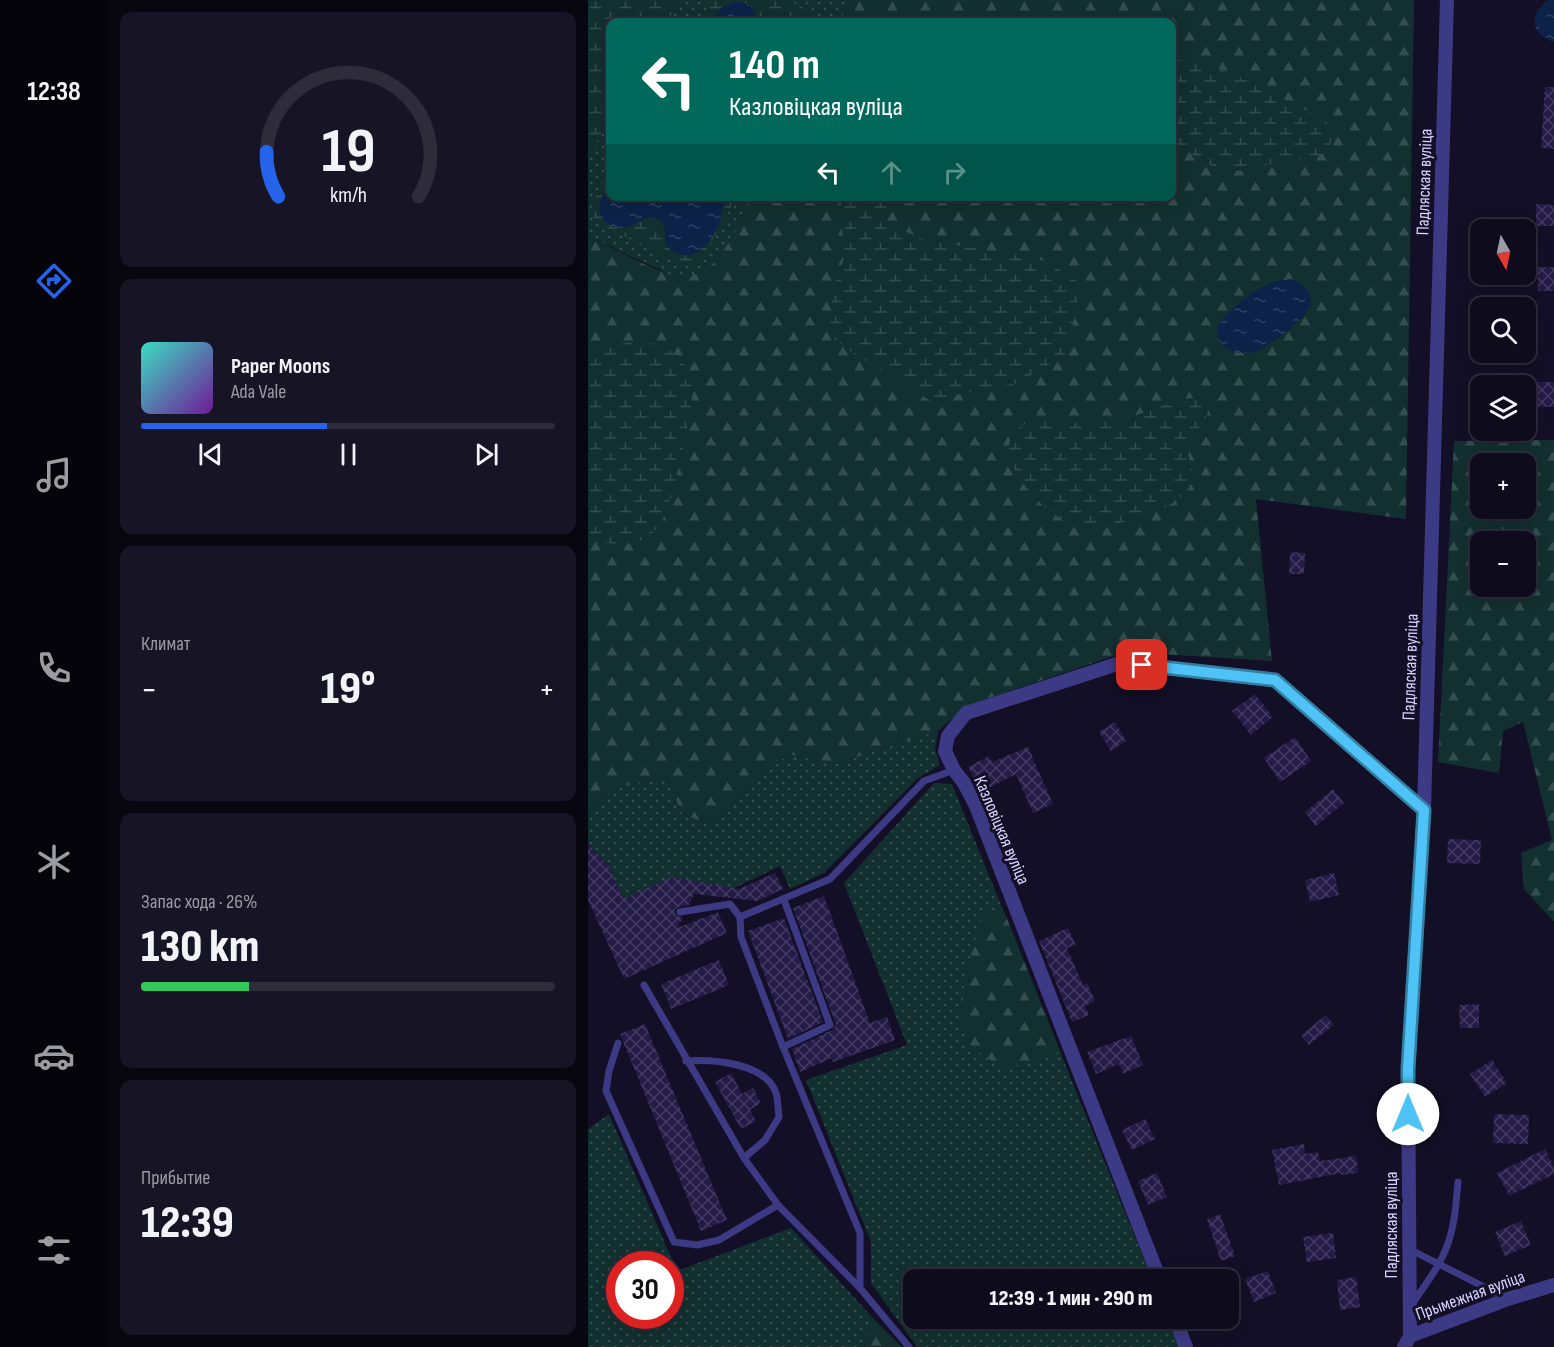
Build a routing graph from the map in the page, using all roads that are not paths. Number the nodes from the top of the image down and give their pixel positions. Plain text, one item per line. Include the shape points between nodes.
1 (1447, 0) edge
2 (954, 770) junction
3 (1424, 810) junction
4 (784, 900) junction
5 (680, 912) dead end
6 (740, 917) junction
7 (644, 985) dead end
8 (618, 1043) dead end
9 (783, 1047) junction
10 (686, 1061) junction
11 (744, 1158) junction
12 (1458, 1182) dead end
13 (778, 1205) junction
14 (1408, 1248) junction
15 (1439, 1265) junction
16 (1156, 1269) edge
17 (1554, 1285) edge
18 (860, 1288) junction
19 (1508, 1299) junction
20 (1409, 1309) junction
21 (1179, 1329) edge
22 (1407, 1341) edge
23 (909, 1347) edge
24 (1186, 1347) edge

1 - 3 street, Падляская вуліца
2 - 3 street, Казловіцкая вуліца via 945,751 948,736 966,713 1120,663 1275,680
2 - 4 lane via 924,781 830,879
2 - 16 street, Казловіцкая вуліца via 976,806
3 - 14 street, Падляская вуліца via 1408,1069
4 - 6 lane
4 - 9 lane via 830,1025
5 - 6 lane via 730,904
6 - 9 lane via 741,937
7 - 10 lane
8 - 13 lane via 606,1090 674,1242 697,1245 719,1240
9 - 18 lane via 860,1233
10 - 11 lane
10 - 11 lane via 705,1059 740,1065 760,1073 776,1091 779,1117 765,1140
11 - 13 lane
12 - 15 lane via 1455,1217
13 - 18 lane
14 - 15 lane
14 - 20 street, Падляская вуліца
15 - 19 lane
15 - 20 lane
17 - 19 street, Прымежная вуліца
18 - 23 lane
19 - 22 street, Прымежная вуліца
20 - 22 street, Падляская вуліца
21 - 24 street

